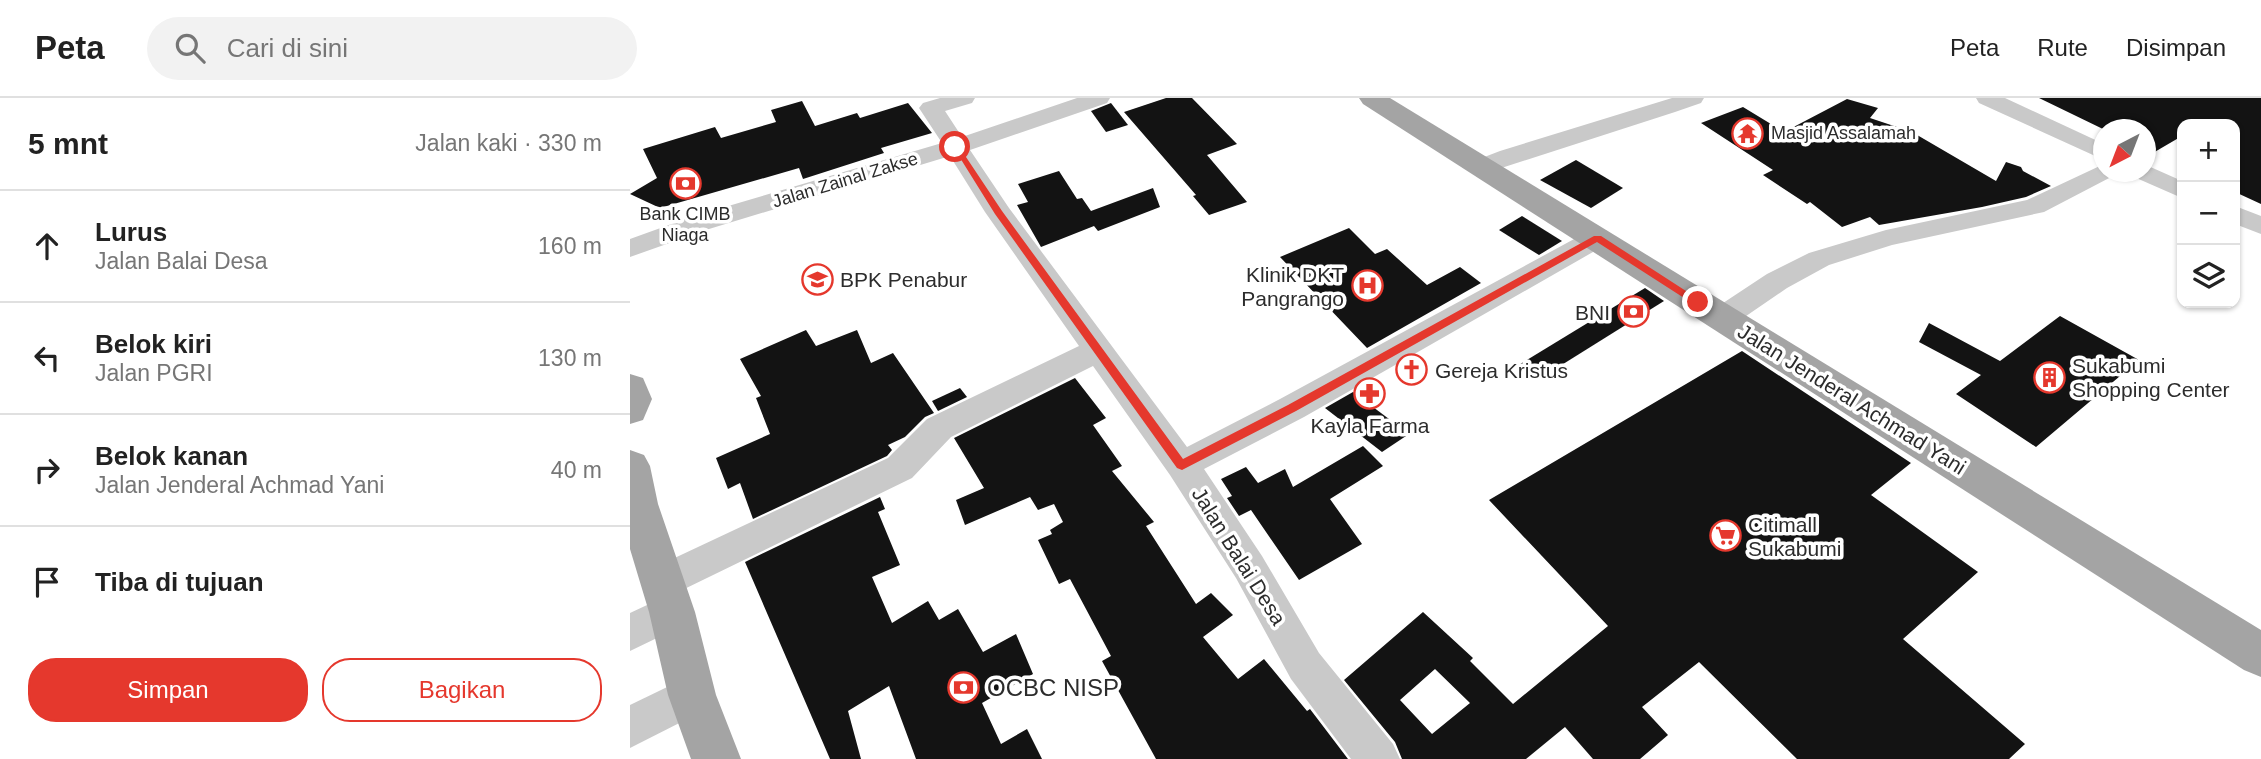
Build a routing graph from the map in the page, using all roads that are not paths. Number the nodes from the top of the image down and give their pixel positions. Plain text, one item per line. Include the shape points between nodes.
1 (964, 98) edge
2 (1098, 98) edge
3 (1373, 98) edge
4 (1693, 98) edge
5 (1987, 98) edge
6 (955, 147) junction
7 (2093, 148) edge
8 (1483, 166) junction
9 (2093, 177) edge
10 (2156, 178) edge
11 (2177, 188) edge
12 (2240, 216) edge
13 (700, 223) junction
14 (2261, 226) edge
15 (630, 228) edge
16 (1597, 238) junction
17 (630, 248) edge
18 (630, 270) edge
19 (1722, 318) junction
20 (1098, 350) junction
21 (630, 387) edge
22 (630, 410) edge
23 (1182, 465) junction
24 (632, 492) edge
25 (667, 597) junction
26 (630, 633) edge
27 (2261, 655) edge
28 (692, 695) junction
29 (630, 727) edge
30 (716, 759) edge
31 (1378, 759) edge

1 - 6 street, Jalan Balai Desa via 932,108
2 - 6 street, Jalan Zainal Zakse
3 - 8 main road, Jalan Jenderal Achmad Yani
4 - 8 street
5 - 7 street
6 - 13 street, Jalan Zainal Zakse
6 - 20 street, Jalan Balai Desa
8 - 16 main road, Jalan Jenderal Achmad Yani
9 - 19 street via 2035,206 1886,238 1819,259
10 - 11 street
12 - 14 street
13 - 15 street
13 - 17 street, Jalan Zainal Zakse
13 - 18 street
16 - 19 main road, Jalan Jenderal Achmad Yani
16 - 23 street
19 - 27 main road, Jalan Jenderal Achmad Yani
20 - 23 street, Jalan Balai Desa
20 - 25 street via 939,428 900,468
21 - 22 main road via 634,399
23 - 31 street, Jalan Balai Desa via 1305,666
24 - 25 main road
25 - 26 street
25 - 28 main road
28 - 29 street
28 - 30 main road

